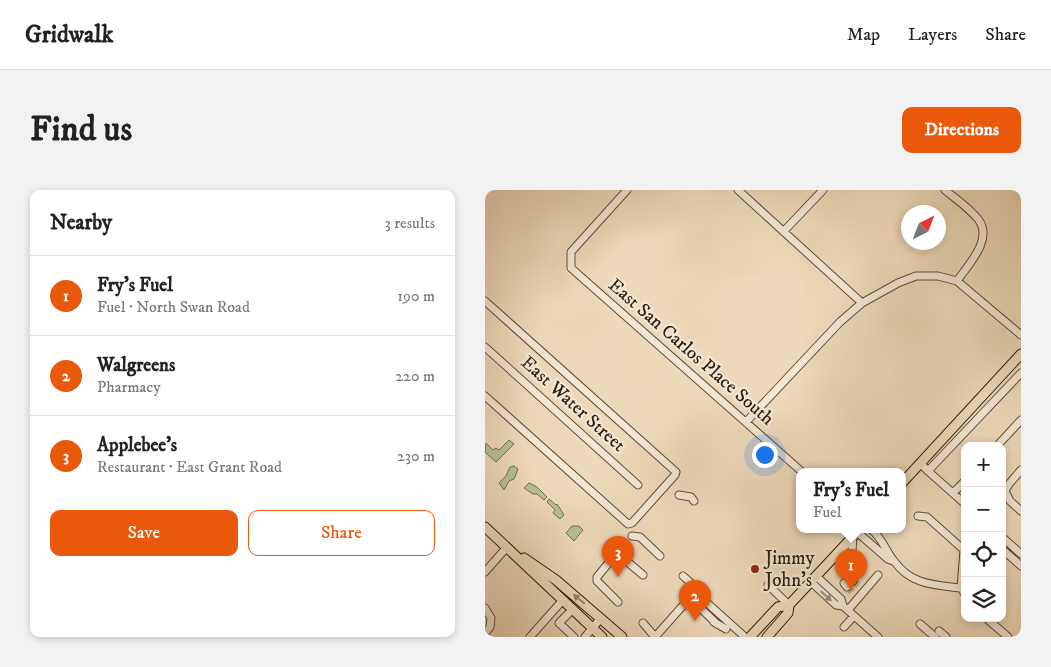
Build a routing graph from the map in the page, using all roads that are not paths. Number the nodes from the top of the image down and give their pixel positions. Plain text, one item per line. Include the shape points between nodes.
1 (614, 190) edge
2 (627, 190) edge
3 (738, 190) edge
4 (823, 190) edge
5 (945, 190) edge
6 (621, 196) junction
7 (784, 231) junction
8 (957, 281) junction
9 (485, 301) edge
10 (862, 303) junction
11 (1021, 335) edge
12 (485, 347) edge
13 (1021, 354) edge
14 (1021, 373) edge
15 (485, 396) edge
16 (1021, 420) edge
17 (746, 422) junction
18 (1001, 442) edge
19 (920, 463) junction
20 (798, 468) edge
21 (1021, 470) edge
22 (928, 471) junction
23 (906, 479) edge
24 (638, 485) dead end
25 (961, 485) edge
26 (1006, 488) edge
27 (953, 493) junction
28 (679, 495) dead end
29 (1006, 495) edge
30 (961, 500) edge
31 (694, 501) dead end
32 (1021, 511) edge
33 (917, 516) dead end
34 (485, 527) edge
35 (856, 533) edge
36 (857, 533) edge
37 (858, 533) edge
38 (876, 533) edge
39 (632, 536) dead end
40 (1006, 541) edge
41 (507, 547) junction
42 (961, 547) edge
43 (1006, 553) edge
44 (1021, 554) edge
45 (660, 556) dead end
46 (893, 561) junction
47 (829, 562) junction
48 (1021, 566) edge
49 (485, 572) edge
50 (643, 575) dead end
51 (683, 576) dead end
52 (878, 576) dead end
53 (813, 579) junction
54 (768, 585) dead end
55 (961, 591) edge
56 (691, 597) junction
57 (562, 601) junction
58 (618, 602) dead end
59 (789, 605) junction
60 (485, 608) edge
61 (845, 608) junction
62 (572, 610) junction
63 (854, 616) junction
64 (601, 618) junction
65 (991, 622) edge
66 (643, 624) dead end
67 (717, 624) junction
68 (920, 624) dead end
69 (844, 627) dead end
70 (593, 629) junction
71 (726, 629) dead end
72 (485, 633) edge
73 (937, 634) edge
74 (530, 637) edge
75 (574, 637) edge
76 (585, 637) edge
77 (602, 637) edge
78 (622, 637) edge
79 (655, 637) edge
80 (745, 637) edge
81 (750, 637) edge
82 (767, 637) edge
83 (878, 637) edge
84 (946, 637) edge
85 (1008, 637) edge

1 - 6 street
2 - 6 street
3 - 7 street
4 - 7 street
5 - 8 street via 979,220 983,230 982,243
6 - 17 street, East San Carlos Place South via 571,252 571,268
7 - 10 street
8 - 10 street via 938,276 916,276
8 - 11 street
9 - 15 street via 676,472 675,476 628,524
10 - 17 street
12 - 24 street, East Water Street
13 - 19 main road
14 - 22 street
16 - 18 street
17 - 20 street, East San Carlos Place South
19 - 22 street
19 - 23 main road
21 - 26 street
22 - 27 street
25 - 27 street
27 - 30 street
28 - 31 street via 691,497
29 - 32 street
33 - 42 street via 927,517
34 - 41 main road
35 - 47 main road
36 - 47 street via 852,551 861,564 843,555
37 - 46 street
38 - 46 street
39 - 45 street via 640,537
40 - 44 street
41 - 49 street
41 - 57 main road
64 -> 41 main road via 557,580
43 - 48 street
46 - 55 street via 915,580
47 - 53 main road
50 - 58 street via 617,553 597,582
51 - 56 street via 692,584
52 - 61 street
53 - 59 main road
53 - 61 street via 836,605
54 - 59 street
56 - 67 street
56 - 67 street via 699,612
56 - 79 street
56 - 80 street
57 - 62 main road
57 - 74 street
59 - 81 main road via 778,607
59 - 82 main road via 788,613
60 - 72 street via 491,618
61 - 63 street
62 - 70 main road
62 - 75 street via 559,623
63 - 69 street
63 - 83 street
64 - 70 street
64 - 78 main road
65 - 85 street
66 - 79 street
67 - 71 street
68 - 73 street
70 - 76 street
70 - 77 main road
73 - 84 street

